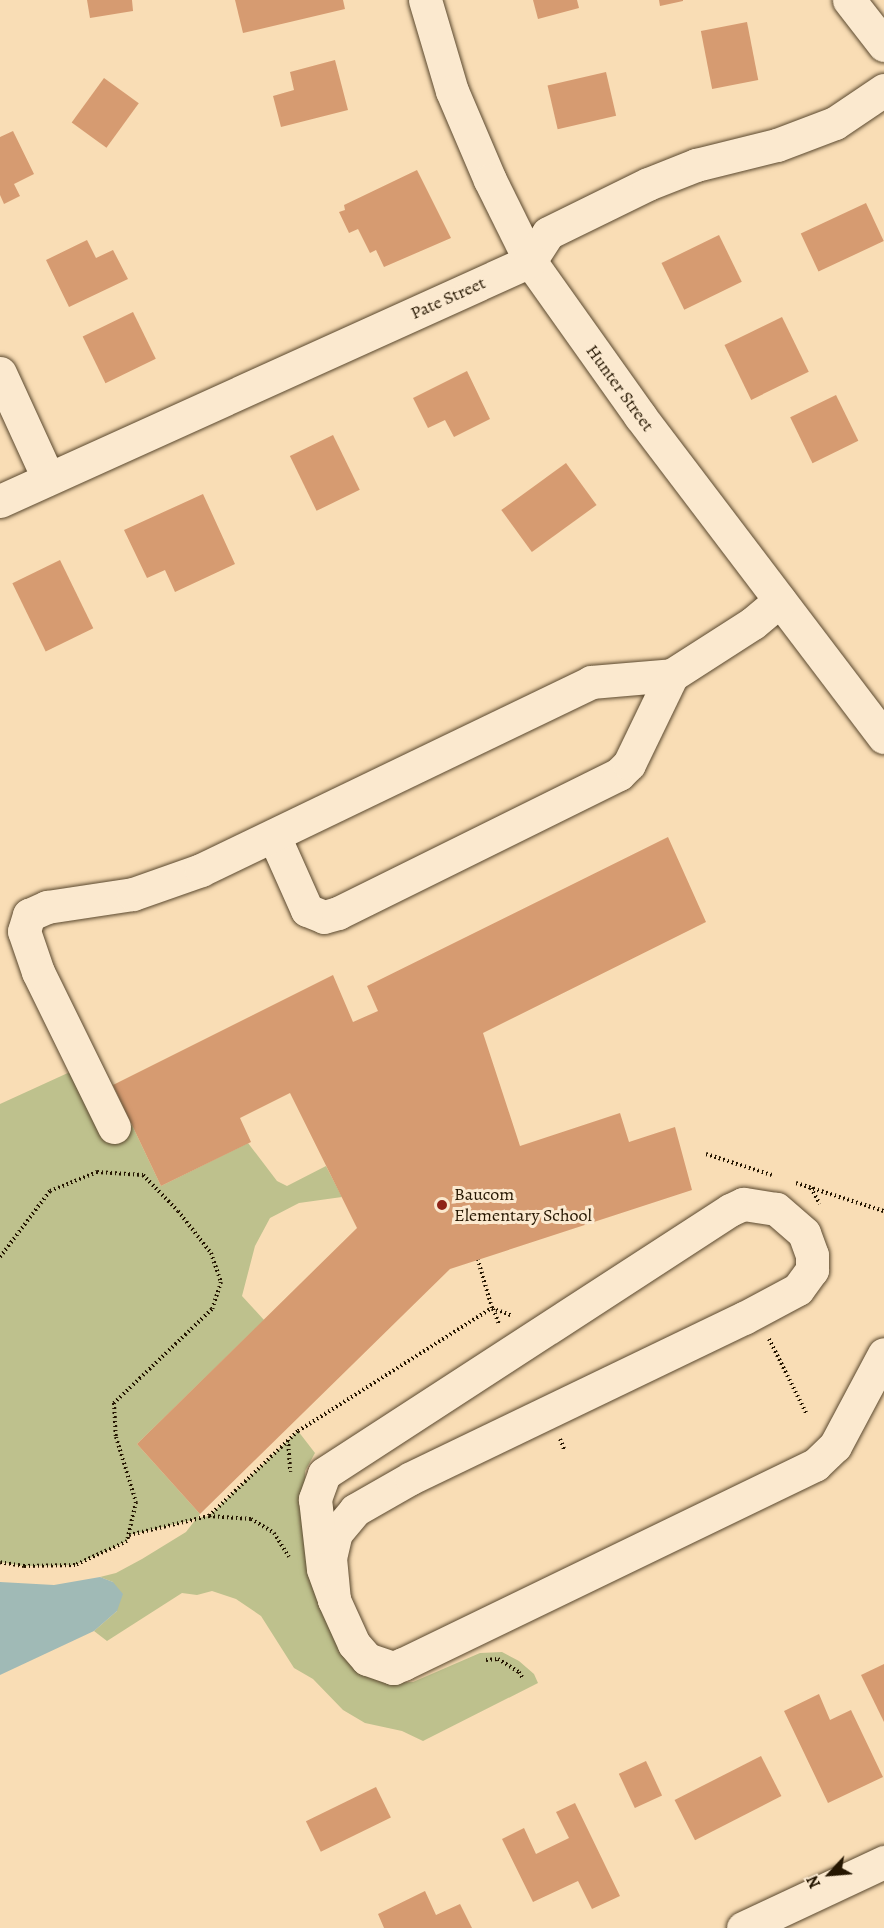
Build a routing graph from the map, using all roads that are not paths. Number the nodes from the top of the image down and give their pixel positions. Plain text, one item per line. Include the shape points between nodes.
1 (425, 0) edge
2 (849, 0) edge
3 (884, 45) edge
4 (884, 90) edge
5 (530, 261) junction
6 (0, 373) edge
7 (48, 478) junction
8 (0, 501) edge
9 (780, 600) junction
10 (672, 675) junction
11 (884, 737) edge
12 (274, 836) junction
13 (114, 1127) dead end
14 (884, 1354) edge
15 (334, 1600) junction
16 (884, 1862) edge
17 (743, 1928) edge

1 - 5 street, Hunter Street via 452,91
2 - 3 street
4 - 5 street via 835,123 777,146 696,165 648,184 548,233
5 - 7 street, Pate Street
5 - 9 street, Hunter Street via 640,416
6 - 7 street
7 - 8 street, Pate Street
9 - 10 street via 753,623
9 - 11 street, Hunter Street
10 - 12 street via 591,682
10 - 12 street via 629,764 619,774 338,913 324,917 307,910
12 - 13 street via 201,870 133,894 47,907 29,915 24,931 38,972
14 - 15 street via 835,1446 815,1465 403,1664 393,1668 367,1659 354,1644
15 - 15 street via 330,1558 336,1533 355,1510 411,1478 798,1289 812,1270 812,1255 804,1233 776,1209 743,1204 730,1210 324,1474 315,1499 317,1535
16 - 17 street

